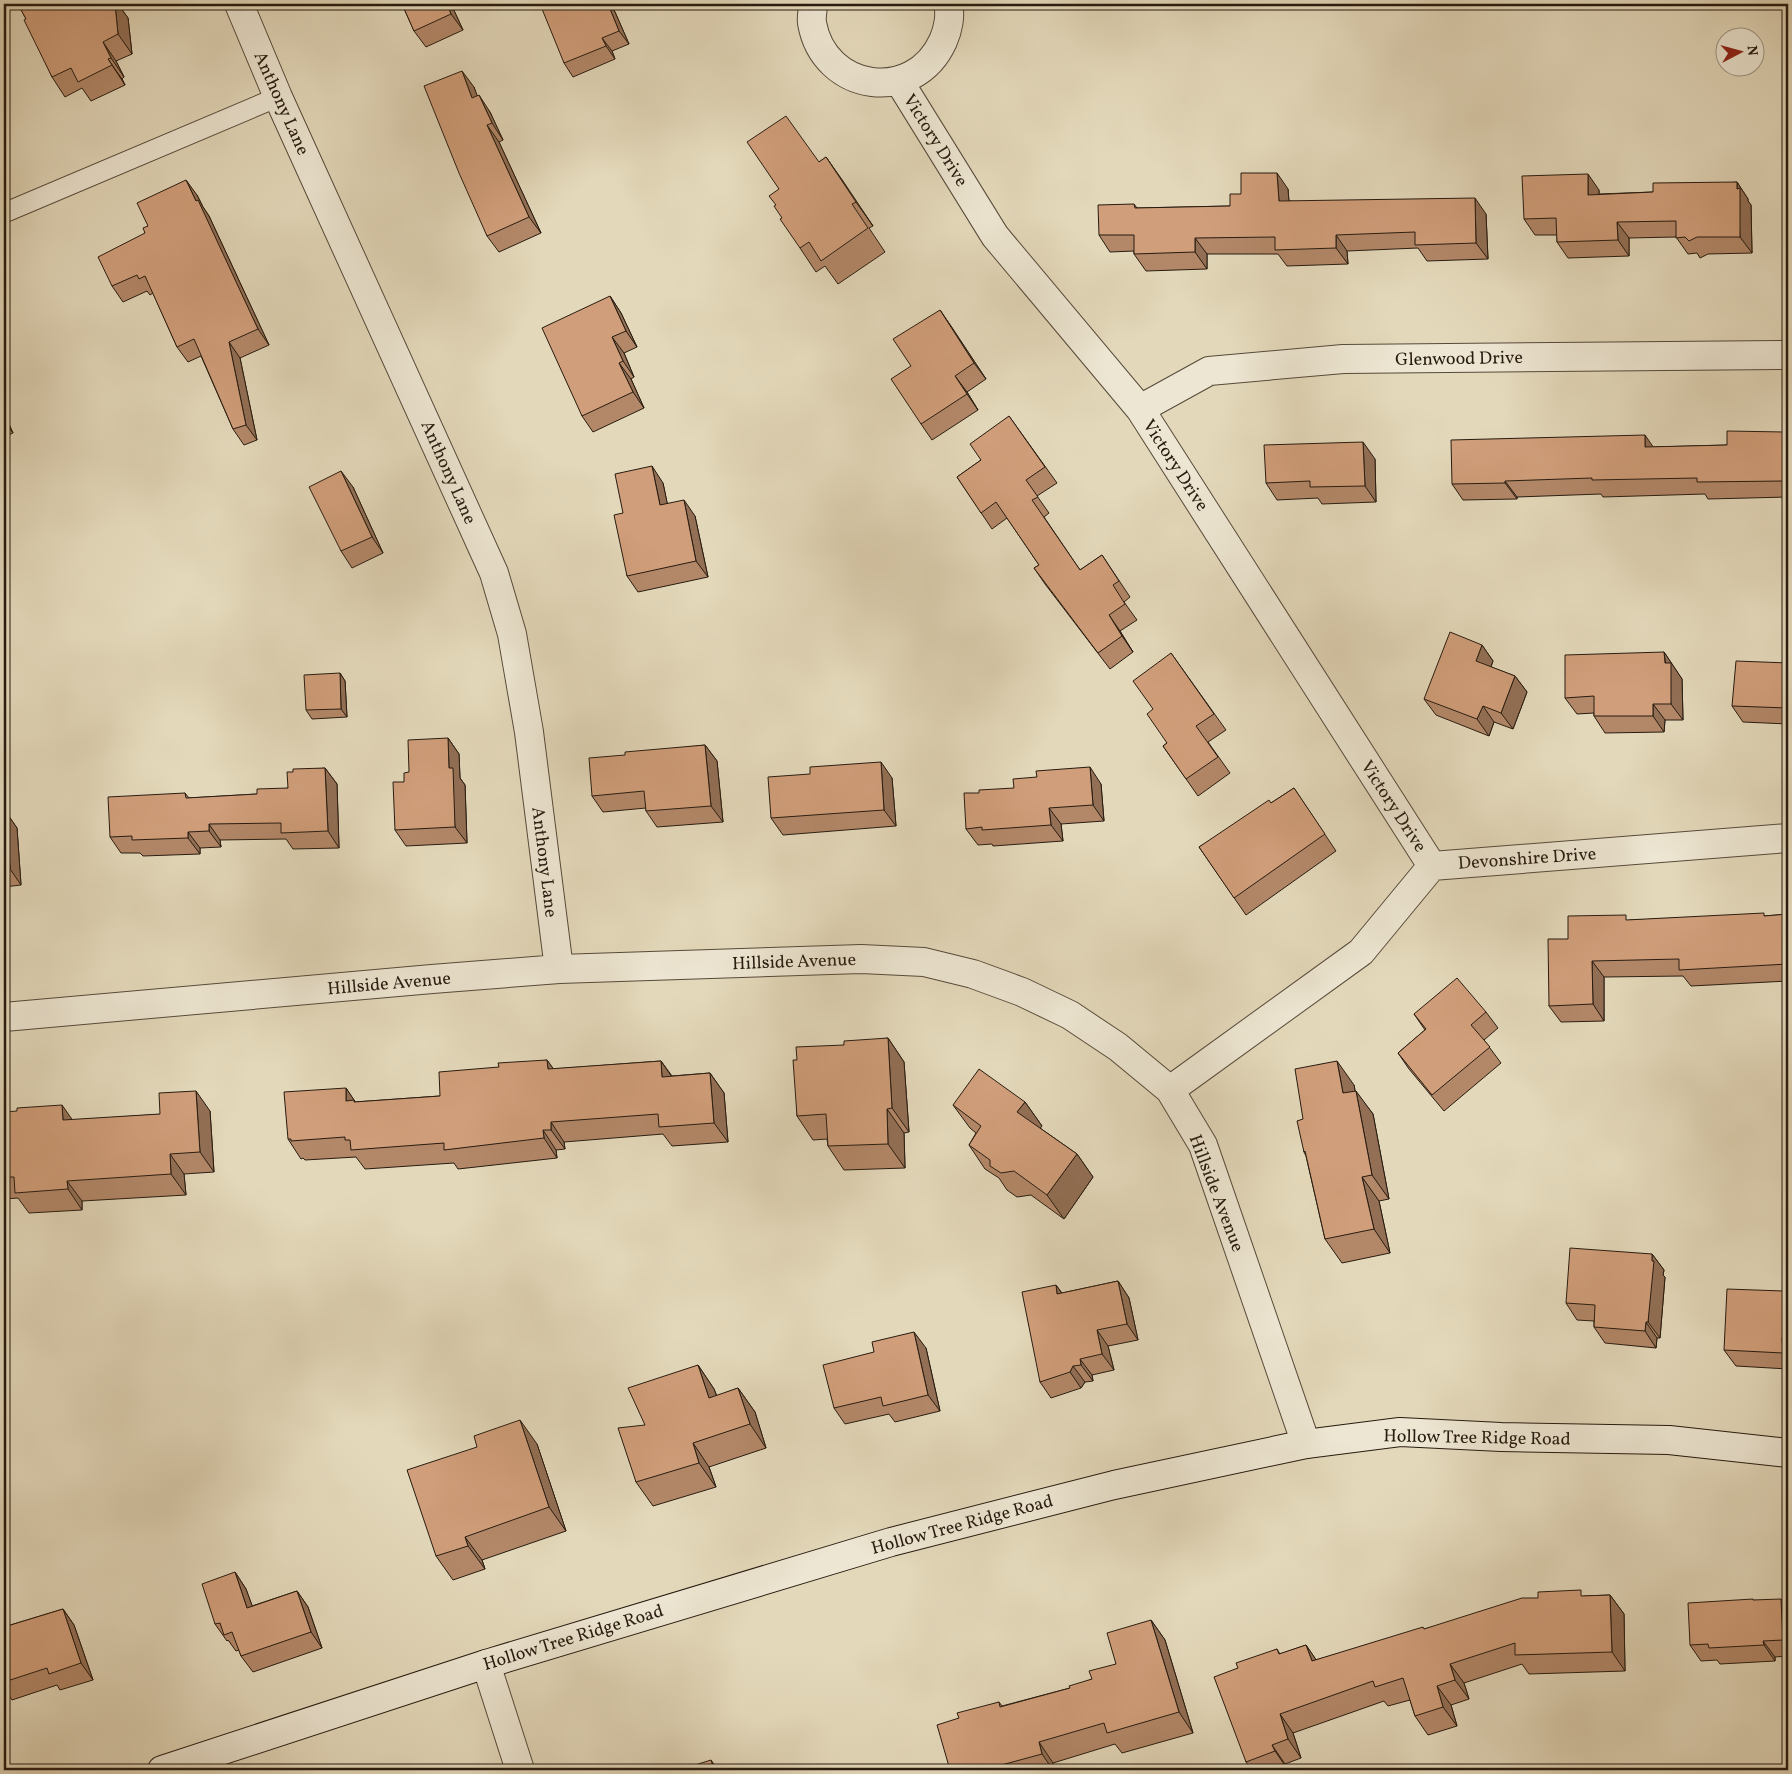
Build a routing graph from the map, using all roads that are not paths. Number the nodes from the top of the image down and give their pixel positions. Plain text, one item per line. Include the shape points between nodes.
1 (239, 4) edge
2 (813, 4) edge
3 (948, 4) edge
4 (899, 81) junction
5 (278, 97) junction
6 (4, 213) edge
7 (1788, 354) edge
8 (1140, 409) junction
9 (1788, 838) edge
10 (1432, 866) junction
11 (559, 970) junction
12 (4, 1017) edge
13 (1170, 1090) junction
14 (1306, 1444) junction
15 (1788, 1453) edge
16 (486, 1664) junction
17 (162, 1770) edge
18 (520, 1770) edge

1 - 5 street, Anthony Lane
2 - 4 street, Victory Drive via 812,21 818,44 832,64 852,78 875,83
3 - 4 street, Victory Drive via 947,32 937,54 921,71
4 - 8 street, Victory Drive via 995,236
5 - 6 lane
5 - 11 street, Anthony Lane via 494,573 512,634
7 - 8 street, Glenwood Drive via 1343,359 1209,371
8 - 10 street, Victory Drive
9 - 10 street, Devonshire Drive
10 - 13 street, Devonshire Drive via 1361,952
11 - 12 street, Hillside Avenue
11 - 13 street, Hillside Avenue via 861,959 924,962 973,974 1070,1015 1118,1047
13 - 14 street, Hillside Avenue via 1203,1145
14 - 15 street, Hollow Tree Ridge Road via 1400,1432 1669,1440
14 - 16 street, Hollow Tree Ridge Road via 1114,1485 891,1542
16 - 17 street, Hollow Tree Ridge Road
16 - 18 street

